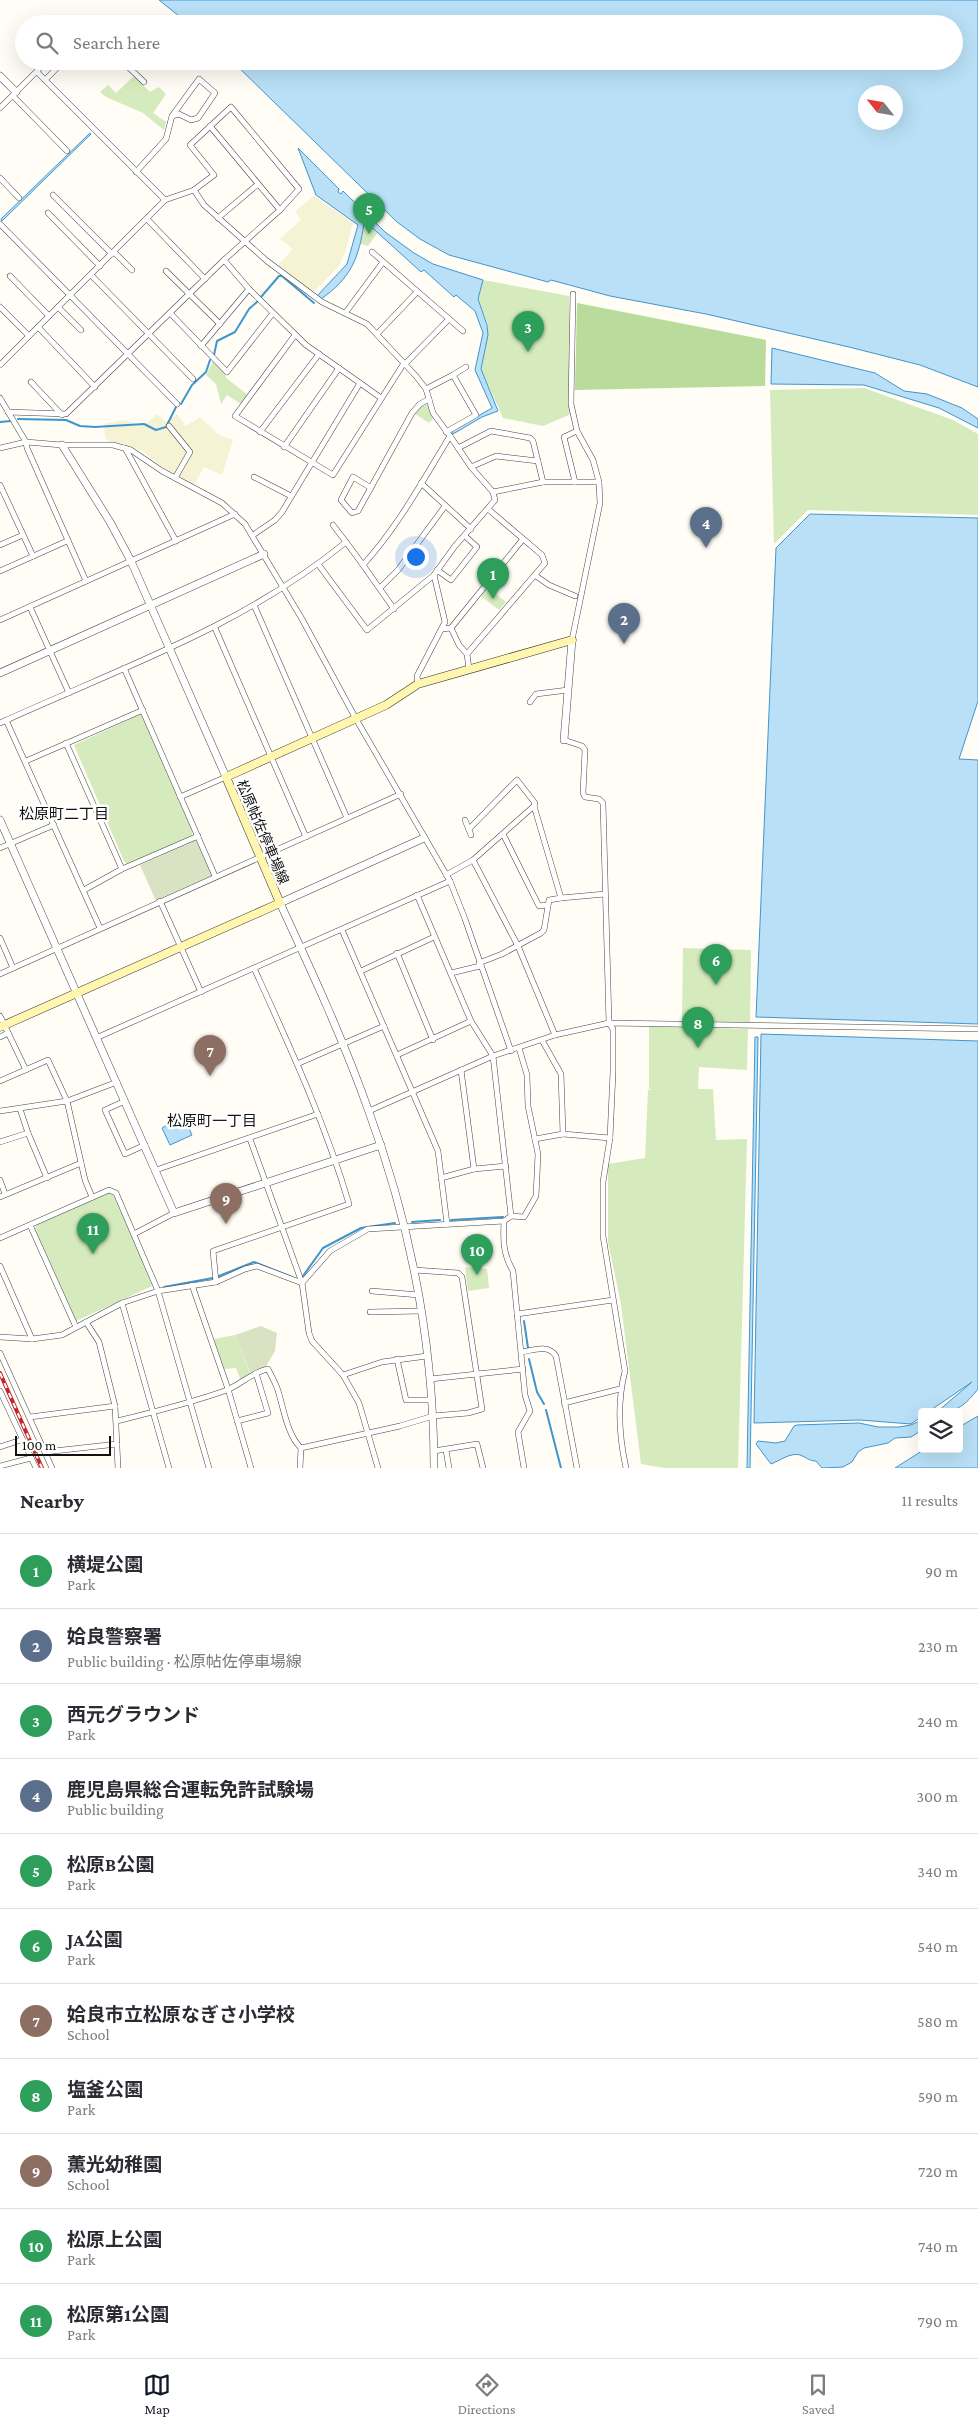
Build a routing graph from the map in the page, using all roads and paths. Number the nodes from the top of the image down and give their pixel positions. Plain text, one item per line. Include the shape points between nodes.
1 (55, 70) edge
2 (131, 70) edge
3 (37, 72) joint
4 (0, 76) edge
5 (45, 80) junction
6 (144, 82) dead end
7 (14, 94) junction
8 (1, 104) edge
9 (172, 116) junction
10 (210, 126) junction
11 (67, 151) dead end
12 (136, 172) junction
13 (0, 178) edge
14 (258, 184) junction
15 (194, 190) junction
16 (53, 195) dead end
17 (20, 198) dead end
18 (165, 200) junction
19 (280, 210) junction
20 (48, 214) dead end
21 (218, 218) junction
22 (147, 219) junction
23 (0, 224) edge
24 (243, 241) junction
25 (372, 252) dead end
26 (113, 253) junction
27 (224, 260) junction
28 (382, 262) junction
29 (100, 266) junction
30 (132, 270) dead end
31 (166, 271) dead end
32 (91, 275) junction
33 (10, 276) dead end
34 (205, 279) junction
35 (250, 289) junction
36 (417, 292) junction
37 (572, 294) dead end
38 (190, 295) junction
39 (71, 296) junction
40 (0, 307) edge
41 (58, 307) junction
42 (273, 312) junction
43 (346, 312) junction
44 (170, 314) junction
45 (49, 316) junction
46 (449, 319) junction
47 (220, 324) junction
48 (38, 327) junction
49 (81, 330) dead end
50 (463, 331) dead end
51 (149, 334) junction
52 (377, 334) junction
53 (295, 335) junction
54 (29, 336) junction
55 (202, 346) junction
56 (128, 354) junction
57 (319, 354) junction
58 (0, 364) edge
59 (405, 364) junction
60 (466, 367) dead end
61 (339, 368) junction
62 (453, 375) junction
63 (193, 379) dead end
64 (31, 382) dead end
65 (360, 384) junction
66 (95, 387) junction
67 (426, 389) junction
68 (0, 398) edge
69 (381, 398) junction
70 (429, 399) junction
71 (177, 404) dead end
72 (8, 412) junction
73 (62, 415) junction
74 (169, 426) dead end
75 (578, 431) junction
76 (260, 432) junction
77 (448, 434) junction
78 (26, 442) junction
79 (62, 445) junction
80 (284, 447) junction
81 (0, 448) edge
82 (125, 448) junction
83 (458, 448) junction
84 (538, 461) junction
85 (311, 463) junction
86 (471, 467) junction
87 (254, 477) dead end
88 (176, 478) junction
89 (543, 482) junction
90 (575, 482) junction
91 (599, 482) junction
92 (421, 483) junction
93 (0, 485) edge
94 (371, 488) junction
95 (493, 492) junction
96 (291, 496) junction
97 (445, 506) junction
98 (488, 509) junction
99 (235, 514) junction
100 (333, 525) dead end
101 (470, 529) junction
102 (253, 535) junction
103 (23, 536) junction
104 (465, 536) junction
105 (523, 539) junction
106 (67, 541) junction
107 (176, 541) junction
108 (346, 542) junction
109 (0, 546) edge
110 (264, 554) junction
111 (33, 556) junction
112 (131, 561) junction
113 (318, 564) junction
114 (363, 565) junction
115 (0, 571) edge
116 (435, 572) junction
117 (536, 576) junction
118 (86, 581) junction
119 (380, 588) junction
120 (284, 589) junction
121 (574, 596) dead end
122 (150, 604) junction
123 (254, 606) junction
124 (30, 607) junction
125 (394, 609) junction
126 (0, 620) edge
127 (215, 628) junction
128 (451, 628) junction
129 (442, 629) junction
130 (572, 640) junction
131 (170, 648) junction
132 (49, 652) junction
133 (467, 654) junction
134 (124, 668) junction
135 (469, 669) junction
136 (0, 673) edge
137 (418, 684) junction
138 (568, 690) junction
139 (69, 693) junction
140 (530, 702) dead end
141 (143, 710) junction
142 (356, 719) junction
143 (6, 720) junction
144 (0, 724) edge
145 (312, 738) junction
146 (564, 740) joint
147 (66, 743) junction
148 (270, 756) junction
149 (26, 762) junction
150 (226, 777) junction
151 (401, 794) junction
152 (180, 797) junction
153 (534, 806) junction
154 (347, 818) junction
155 (0, 820) edge
156 (465, 820) dead end
157 (54, 825) junction
158 (503, 834) junction
159 (198, 836) junction
160 (306, 836) junction
161 (424, 838) junction
162 (10, 844) junction
163 (0, 848) edge
164 (260, 857) junction
165 (473, 860) junction
166 (122, 869) junction
167 (446, 875) junction
168 (215, 876) junction
169 (450, 881) junction
170 (84, 890) junction
171 (605, 894) junction
172 (417, 895) junction
173 (561, 898) junction
174 (160, 901) junction
175 (280, 903) junction
176 (547, 905) junction
177 (100, 928) junction
178 (342, 930) junction
179 (434, 936) junction
180 (0, 938) edge
181 (518, 946) junction
182 (57, 948) junction
183 (182, 948) junction
184 (301, 948) junction
185 (397, 953) junction
186 (479, 964) junction
187 (13, 968) junction
188 (254, 968) junction
189 (361, 971) junction
190 (451, 973) junction
191 (0, 974) edge
192 (201, 992) junction
193 (77, 993) junction
194 (1, 1021) edge
195 (471, 1021) junction
196 (610, 1023) junction
197 (384, 1026) junction
198 (978, 1029) edge
199 (8, 1033) junction
200 (555, 1035) junction
201 (0, 1037) edge
202 (96, 1038) junction
203 (433, 1040) junction
204 (542, 1040) junction
205 (342, 1045) junction
206 (519, 1048) junction
207 (511, 1051) junction
208 (397, 1055) junction
209 (493, 1056) junction
210 (297, 1064) junction
211 (26, 1070) junction
212 (461, 1070) junction
213 (0, 1081) edge
214 (117, 1082) junction
215 (413, 1092) junction
216 (67, 1101) junction
217 (125, 1101) junction
218 (20, 1109) junction
219 (0, 1111) edge
220 (369, 1111) junction
221 (318, 1114) junction
222 (28, 1133) junction
223 (563, 1134) junction
224 (610, 1138) junction
225 (250, 1139) junction
226 (536, 1139) junction
227 (0, 1142) edge
228 (145, 1145) junction
229 (381, 1145) junction
230 (336, 1159) junction
231 (80, 1163) junction
232 (506, 1166) junction
233 (474, 1169) junction
234 (156, 1170) junction
235 (47, 1178) junction
236 (441, 1178) junction
237 (0, 1180) edge
238 (265, 1184) junction
239 (3, 1196) edge
240 (92, 1197) junction
241 (174, 1214) junction
242 (511, 1216) junction
243 (504, 1221) junction
244 (447, 1224) junction
245 (30, 1225) junction
246 (404, 1226) junction
247 (280, 1228) junction
248 (134, 1234) junction
249 (0, 1238) edge
250 (0, 1266) edge
251 (414, 1270) junction
252 (216, 1282) junction
253 (302, 1283) junction
254 (192, 1284) junction
255 (158, 1291) junction
256 (372, 1291) dead end
257 (419, 1295) junction
258 (613, 1300) junction
259 (122, 1302) junction
260 (422, 1311) junction
261 (370, 1312) dead end
262 (517, 1314) junction
263 (86, 1322) junction
264 (76, 1326) junction
265 (0, 1338) edge
266 (32, 1339) junction
267 (522, 1352) junction
268 (0, 1353) edge
269 (427, 1356) junction
270 (397, 1360) junction
271 (522, 1369) junction
272 (256, 1373) junction
273 (343, 1375) junction
274 (478, 1375) junction
275 (430, 1379) junction
276 (228, 1389) junction
277 (620, 1389) junction
278 (0, 1391) edge
279 (432, 1400) junction
280 (191, 1402) junction
281 (564, 1403) junction
282 (115, 1406) junction
283 (0, 1407) edge
284 (7, 1407) junction
285 (153, 1412) junction
286 (433, 1416) junction
287 (30, 1418) junction
288 (117, 1421) junction
289 (237, 1421) junction
290 (369, 1433) junction
291 (21, 1440) junction
292 (117, 1444) junction
293 (0, 1447) edge
294 (301, 1448) junction
295 (446, 1450) junction
296 (434, 1451) junction
297 (45, 1452) junction
298 (31, 1458) junction
299 (0, 1466) edge
300 (36, 1468) edge
301 (52, 1468) edge
302 (118, 1468) edge
303 (169, 1468) edge
304 (209, 1468) edge
305 (250, 1468) edge
306 (300, 1468) edge
307 (378, 1468) edge
308 (434, 1468) edge
309 (449, 1468) edge
310 (483, 1468) edge
311 (524, 1468) edge
312 (577, 1468) edge
313 (626, 1468) edge

1 - 5 street
2 - 6 street
3 - 5 street
3 - 7 street
4 - 7 street
5 - 12 street
7 - 8 street
7 - 11 street
9 - 9 street via 199,79 215,93 198,118 191,120 179,114
9 - 12 street via 166,139
10 - 14 street
10 - 15 street via 190,146 214,175
10 - 19 street via 231,107 299,189
12 - 18 street
13 - 17 street
14 - 19 street
14 - 21 street
15 - 18 street
15 - 21 street
16 - 26 street
18 - 22 street
19 - 24 street
20 - 29 street
21 - 24 street
22 - 26 street
22 - 34 street
23 - 39 street
24 - 27 street
24 - 43 street via 322,302
25 - 28 street
26 - 29 street
26 - 30 street
27 - 34 street
27 - 35 street
28 - 36 street
28 - 43 street
29 - 32 street
31 - 38 street
32 - 39 street
32 - 51 street
33 - 45 street
34 - 38 street
35 - 42 street
35 - 47 street
36 - 46 street
36 - 52 street
37 - 75 street via 571,404
38 - 44 street
38 - 47 street
39 - 41 street
39 - 56 street
40 - 54 street
41 - 45 street
41 - 49 street
42 - 53 street
42 - 55 street via 227,372
43 - 52 street
44 - 51 street
44 - 55 street
45 - 48 street
46 - 50 street
46 - 59 street
47 - 55 street
48 - 54 street
48 - 66 street
51 - 56 street
51 - 63 street
52 - 59 street
53 - 57 street
53 - 76 street via 234,416
54 - 58 street
56 - 66 street
56 - 71 street
57 - 61 street
57 - 76 street
59 - 67 street
59 - 69 street
60 - 62 street
61 - 65 street
61 - 80 street
62 - 67 street
62 - 77 street via 476,415
64 - 73 street
65 - 69 street
65 - 85 street
66 - 73 street
67 - 70 street
68 - 72 street
69 - 85 street via 333,474
70 - 77 street via 433,413
70 - 94 street via 412,413
72 - 73 street
72 - 78 street
74 - 88 street via 190,452
75 - 90 street via 564,436
75 - 91 street via 593,460
76 - 80 street
77 - 83 street
77 - 92 street
78 - 79 street
78 - 81 street
78 - 106 street
79 - 82 street
79 - 112 street
80 - 85 street
82 - 88 street via 141,454
82 - 107 street
83 - 84 street via 491,431 530,438
83 - 86 street
84 - 86 street via 496,456
84 - 89 street
85 - 96 street
86 - 95 street
87 - 96 street
88 - 99 street via 222,503
89 - 90 street
89 - 95 street
90 - 91 street
91 - 130 street via 600,503
92 - 97 street
92 - 114 street via 381,545
93 - 103 street
94 - 94 street via 358,511 352,512 340,500 353,477
95 - 98 street via 494,500
96 - 102 street via 275,520
97 - 101 street
97 - 119 street via 398,570
98 - 101 street
98 - 105 street
99 - 102 street
99 - 107 street
100 - 108 street
101 - 104 street
102 - 110 street
103 - 109 street
103 - 111 street
104 - 116 street
104 - 116 street via 477,547 451,580
105 - 117 street via 545,559
105 - 128 street
106 - 111 street
106 - 118 street
107 - 112 street
108 - 113 street
108 - 114 street
110 - 120 street
110 - 122 street
111 - 115 street
112 - 118 street
112 - 122 street
113 - 120 street
113 - 125 street via 368,630
114 - 119 street
116 - 125 street
116 - 129 street via 444,612
117 - 121 street via 549,586
117 - 133 street
118 - 124 street
119 - 125 street
120 - 123 street
120 - 142 street
122 - 131 street
122 - 132 street
123 - 127 street
123 - 145 street
124 - 126 street
124 - 132 street
127 - 131 street
127 - 148 street
128 - 129 street
128 - 133 street
129 - 137 street via 417,676
130 - 135 main road, 松原帖佐停車場線
130 - 138 street
131 - 134 street
131 - 150 street
132 - 136 street
132 - 139 street
133 - 135 street
134 - 139 street
134 - 141 street
135 - 137 main road, 松原帖佐停車場線
137 - 142 main road, 松原帖佐停車場線 via 386,705
138 - 140 street via 536,694
138 - 146 street
139 - 143 street
141 - 147 street
141 - 152 street
142 - 145 main road, 松原帖佐停車場線
142 - 151 street
143 - 144 street
143 - 149 street
145 - 148 main road, 松原帖佐停車場線
145 - 154 street
146 - 171 street via 585,750 583,793 585,797 599,799 603,803
147 - 149 street
147 - 166 street
148 - 150 main road, 松原帖佐停車場線
148 - 160 street
149 - 157 street
150 - 152 street
150 - 164 main road, 松原帖佐停車場線
151 - 154 street
151 - 161 street
152 - 159 street
153 - 156 street via 518,780 470,832
153 - 158 street
153 - 173 street
154 - 160 street
155 - 162 street
157 - 162 street
157 - 170 street
158 - 165 street
158 - 176 street via 539,906
159 - 166 street
159 - 168 street
160 - 164 street
161 - 167 street
161 - 175 street
162 - 163 street
162 - 182 street
164 - 168 street
164 - 175 main road, 松原帖佐停車場線
165 - 167 street
165 - 181 street
166 - 170 street
167 - 169 street
168 - 174 street
169 - 172 street
169 - 186 street
170 - 177 street
171 - 173 street
171 - 196 street
172 - 178 street
172 - 179 street
173 - 176 street via 549,900
174 - 177 street
174 - 183 street
175 - 183 main road, 松原帖佐停車場線
175 - 184 street
176 - 181 street via 544,930
177 - 182 street
178 - 184 street
178 - 189 street
179 - 185 street
179 - 190 street
180 - 187 street
181 - 186 street
181 - 200 street
182 - 187 street
182 - 193 street
183 - 192 street
183 - 193 main road, 松原帖佐停車場線
184 - 188 street
184 - 205 street
185 - 189 street
185 - 203 street
186 - 190 street
186 - 207 street
187 - 191 street
188 - 192 street
188 - 210 street
189 - 197 street
190 - 195 street
192 - 202 street
193 - 194 main road, 松原帖佐停車場線
193 - 202 street
194 - 199 street
195 - 203 street
195 - 209 street
196 - 198 street
196 - 200 street
196 - 224 street via 613,1029 613,1063
197 - 205 street
197 - 208 street
199 - 201 street
199 - 211 street
200 - 204 street
202 - 214 street
203 - 208 street
204 - 206 street
204 - 223 street via 561,1074
205 - 210 street
205 - 220 street
206 - 207 street
206 - 226 street
207 - 209 street
208 - 215 street
209 - 212 street
209 - 232 street
210 - 221 street
211 - 213 street
211 - 216 street via 48,1060
212 - 215 street
212 - 233 street
214 - 216 street
214 - 217 street
215 - 220 street
215 - 236 street via 438,1151
216 - 218 street
216 - 231 street
217 - 228 street
217 - 228 street via 105,1110 125,1154
218 - 219 street
218 - 222 street
220 - 229 street
221 - 225 street
221 - 230 street
222 - 227 street
222 - 235 street
223 - 224 street
223 - 226 street
224 - 258 street via 603,1182 603,1236
225 - 234 street
225 - 238 street
226 - 242 street via 536,1196 524,1217
228 - 234 street
229 - 230 street
229 - 246 street
230 - 238 street
230 - 247 street via 349,1204
231 - 235 street
231 - 240 street
232 - 233 street
232 - 242 street
233 - 236 street
234 - 241 street
235 - 239 street
236 - 244 street
237 - 239 street
238 - 241 street
238 - 247 street
240 - 245 street
240 - 248 street via 109,1190 116,1193
241 - 248 street
242 - 243 street
243 - 244 street
243 - 262 street via 502,1244 513,1271
244 - 246 street
245 - 249 street
245 - 264 street
246 - 251 street
246 - 253 street via 368,1229 330,1251
247 - 252 street via 213,1251
247 - 253 street
248 - 255 street
250 - 266 street
251 - 257 street
251 - 274 street via 458,1273 462,1277
252 - 253 street via 245,1268 258,1266
252 - 254 street
253 - 273 street via 312,1341
254 - 255 street
254 - 276 street
255 - 259 street
255 - 280 street
256 - 257 street
257 - 260 street
258 - 262 street
258 - 277 street via 625,1371
259 - 263 street
259 - 285 street
260 - 261 street
260 - 269 street
262 - 267 street
263 - 264 street
263 - 282 street via 99,1342
264 - 266 street via 62,1335
265 - 266 street
267 - 271 street
267 - 281 street via 546,1348 552,1351 556,1356
268 - 287 street
269 - 270 street
269 - 275 street
270 - 273 street
270 - 279 street via 406,1400
271 - 274 street
271 - 311 street via 530,1411 518,1432
272 - 276 street
272 - 289 street via 268,1413
272 - 294 street via 268,1368 279,1392 285,1420 295,1443
273 - 290 street via 359,1404
274 - 275 street
274 - 286 street via 482,1409
275 - 279 street
276 - 280 street
276 - 289 street
277 - 281 street
277 - 313 street via 621,1443
278 - 284 street
279 - 286 street
280 - 285 street
280 - 304 street
281 - 312 street
282 - 287 street
282 - 288 street
283 - 284 street
284 - 291 street
285 - 288 street
285 - 303 street
286 - 290 street
286 - 296 street
287 - 297 street
288 - 292 street
289 - 305 street
290 - 294 street
290 - 307 street
291 - 293 street
291 - 298 street
292 - 297 street
292 - 302 street
294 - 306 street
295 - 296 street
295 - 309 street
295 - 310 street via 477,1444
296 - 308 street
297 - 301 street
298 - 299 street
298 - 300 street

